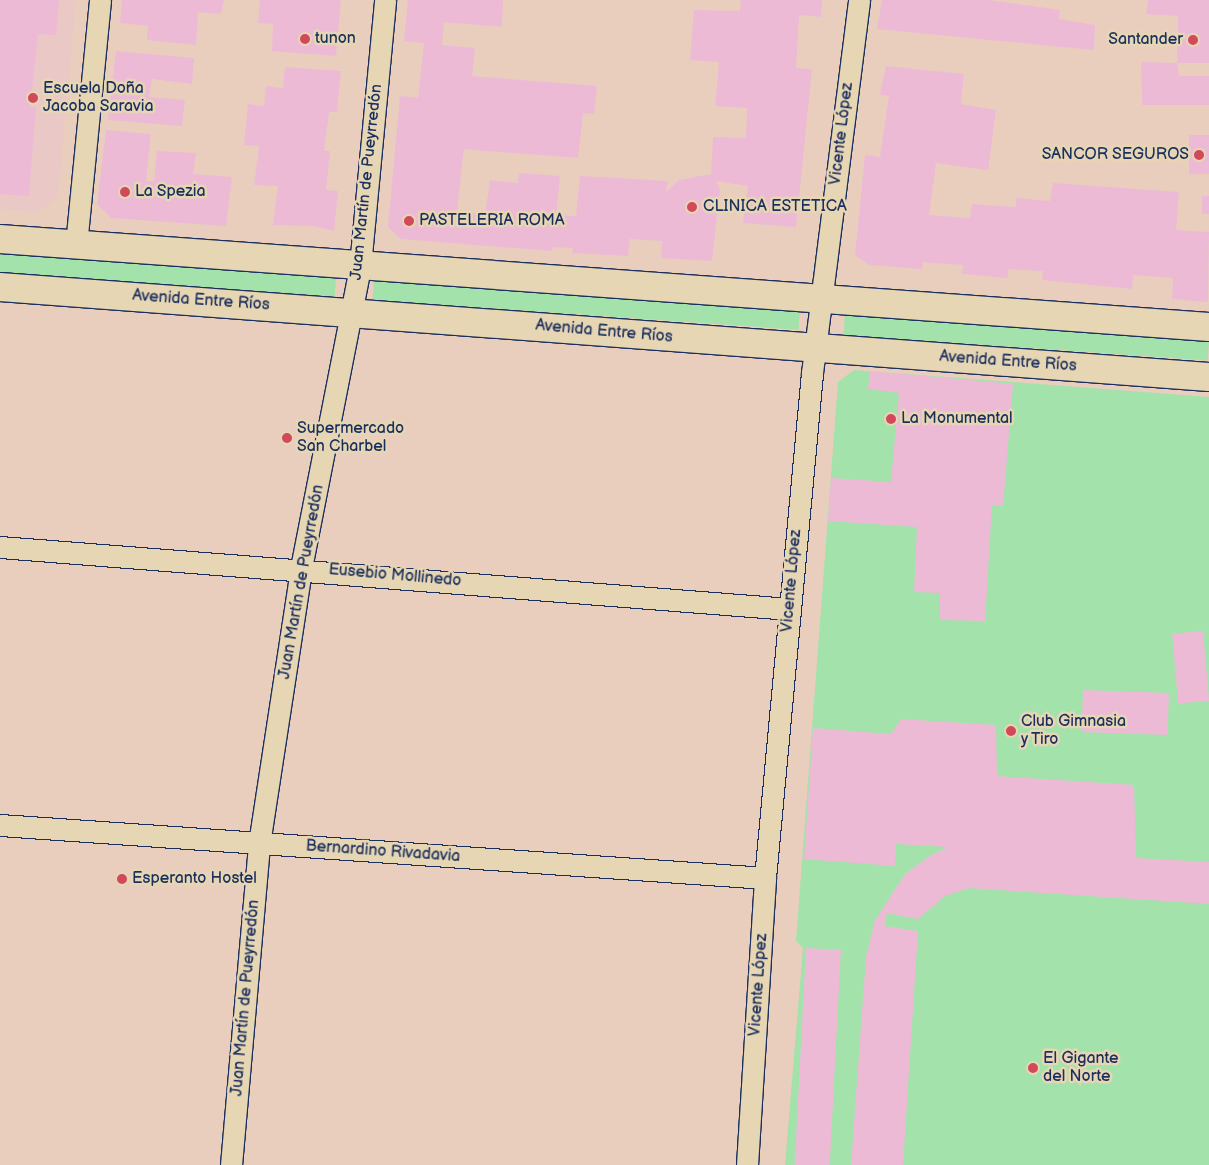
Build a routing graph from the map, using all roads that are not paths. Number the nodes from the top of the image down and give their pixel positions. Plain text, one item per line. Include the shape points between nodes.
1 (100, 0) edge
2 (385, 0) edge
3 (859, 0) edge
4 (0, 239) edge
5 (76, 245) junction
6 (360, 266) junction
7 (0, 286) edge
8 (820, 296) junction
9 (353, 312) junction
10 (1209, 327) edge
11 (814, 348) junction
12 (1209, 376) edge
13 (0, 547) edge
14 (302, 568) junction
15 (790, 609) junction
16 (0, 826) edge
17 (259, 844) junction
18 (765, 878) junction
19 (231, 1165) edge
20 (747, 1165) edge

1 - 5 street
2 - 6 street, Juan Martín de Pueyrredón
3 - 8 street, Vicente López
4 - 5 main road
5 - 6 main road
6 - 8 main road
6 - 9 street, Juan Martín de Pueyrredón
7 - 9 main road, Avenida Entre Ríos
8 - 10 main road
8 - 11 street, Vicente López
9 - 11 main road, Avenida Entre Ríos
9 - 14 street, Juan Martín de Pueyrredón
11 - 12 main road, Avenida Entre Ríos
11 - 15 street, Vicente López
13 - 14 street, Eusebio Mollinedo
14 - 15 street, Eusebio Mollinedo
14 - 17 street, Juan Martín de Pueyrredón
15 - 18 street, Vicente López
16 - 17 street, Bernardino Rivadavia
17 - 18 street, Bernardino Rivadavia
17 - 19 street, Juan Martín de Pueyrredón
18 - 20 street, Vicente López

